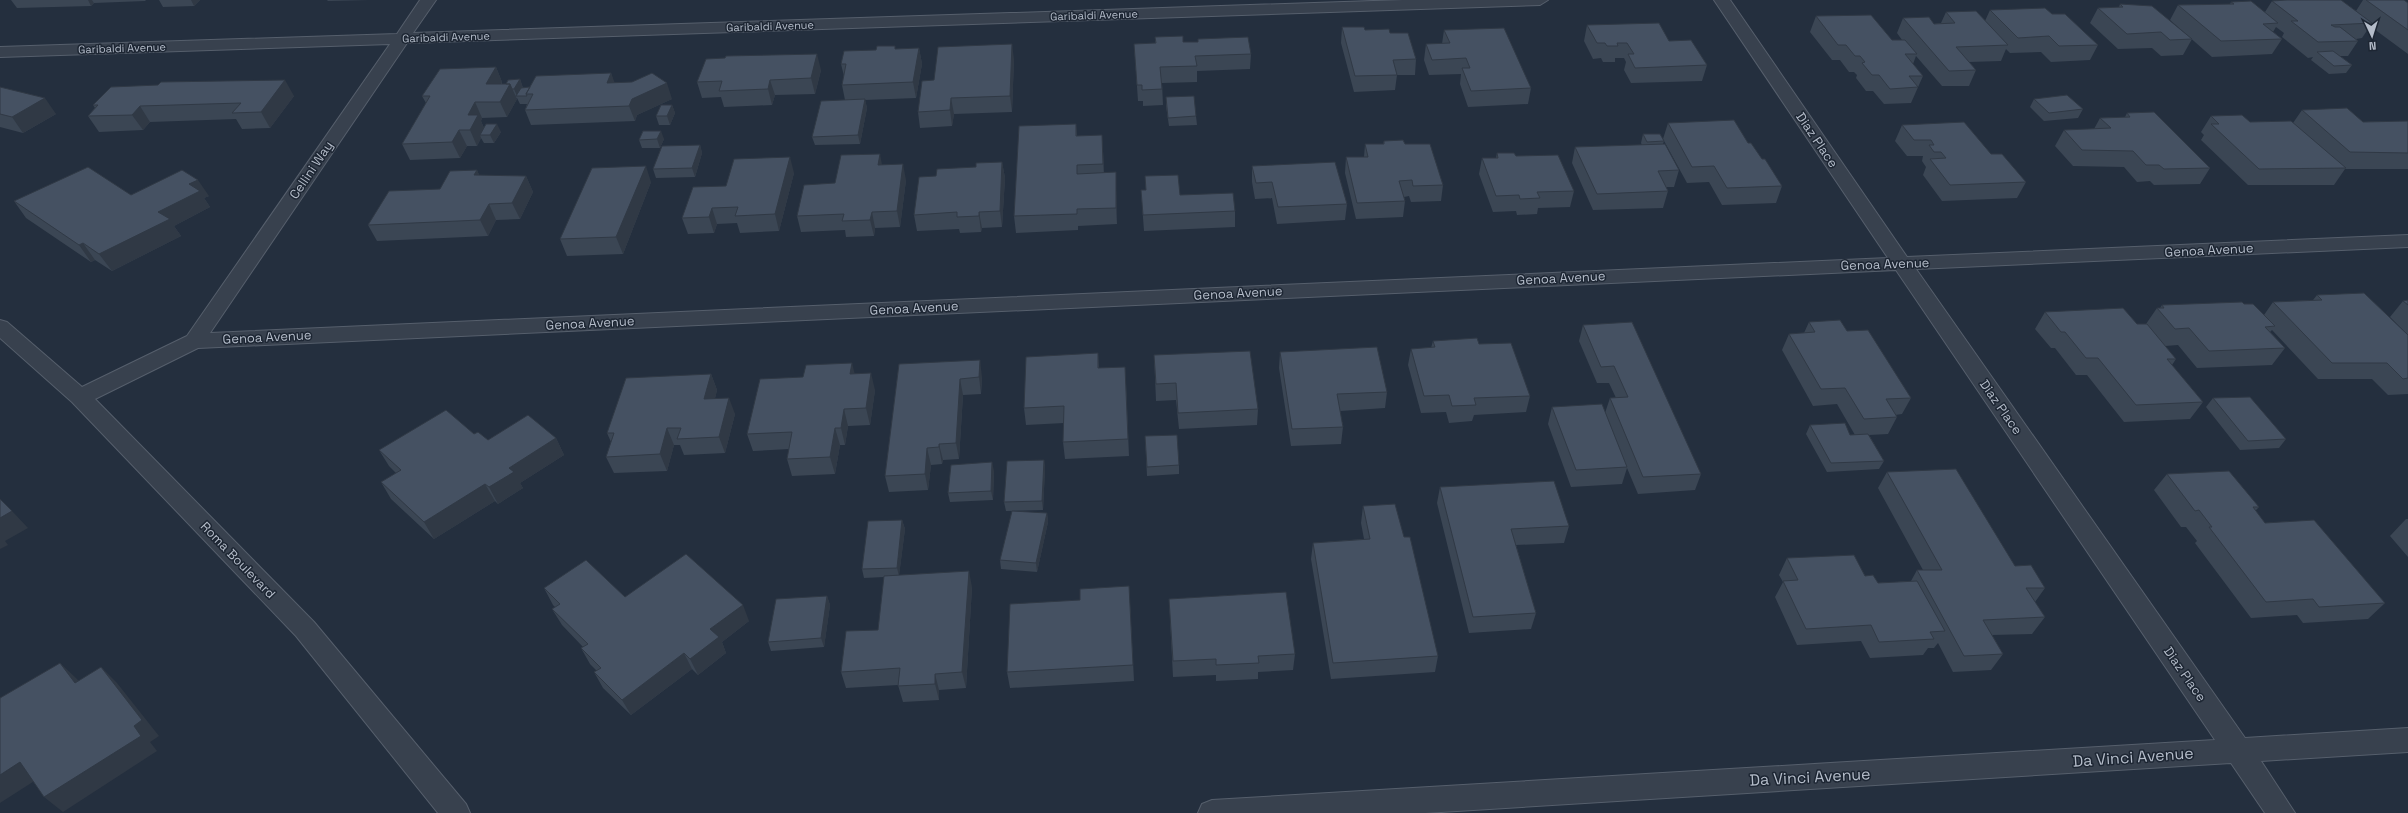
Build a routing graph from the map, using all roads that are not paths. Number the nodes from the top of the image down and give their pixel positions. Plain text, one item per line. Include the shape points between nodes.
1 (428, 0) edge
2 (1540, 0) edge
3 (1722, 0) edge
4 (402, 38) junction
5 (0, 52) edge
6 (2408, 241) edge
7 (1901, 263) junction
8 (0, 327) edge
9 (194, 341) junction
10 (80, 397) junction
11 (2408, 740) edge
12 (2238, 750) junction
13 (456, 813) edge
14 (1212, 813) edge
15 (2281, 813) edge

1 - 4 street, Cellini Way
2 - 4 street, Garibaldi Avenue
3 - 7 street, Diaz Place
4 - 5 street, Garibaldi Avenue
4 - 9 street, Cellini Way
6 - 7 street, Genoa Avenue
7 - 9 street, Genoa Avenue
7 - 12 street, Diaz Place
8 - 10 street, Roma Boulevard
9 - 10 street, Genoa Avenue
10 - 13 street, Roma Boulevard via 305,629
11 - 12 street, Da Vinci Avenue
12 - 14 street, Da Vinci Avenue
12 - 15 street, Diaz Place

